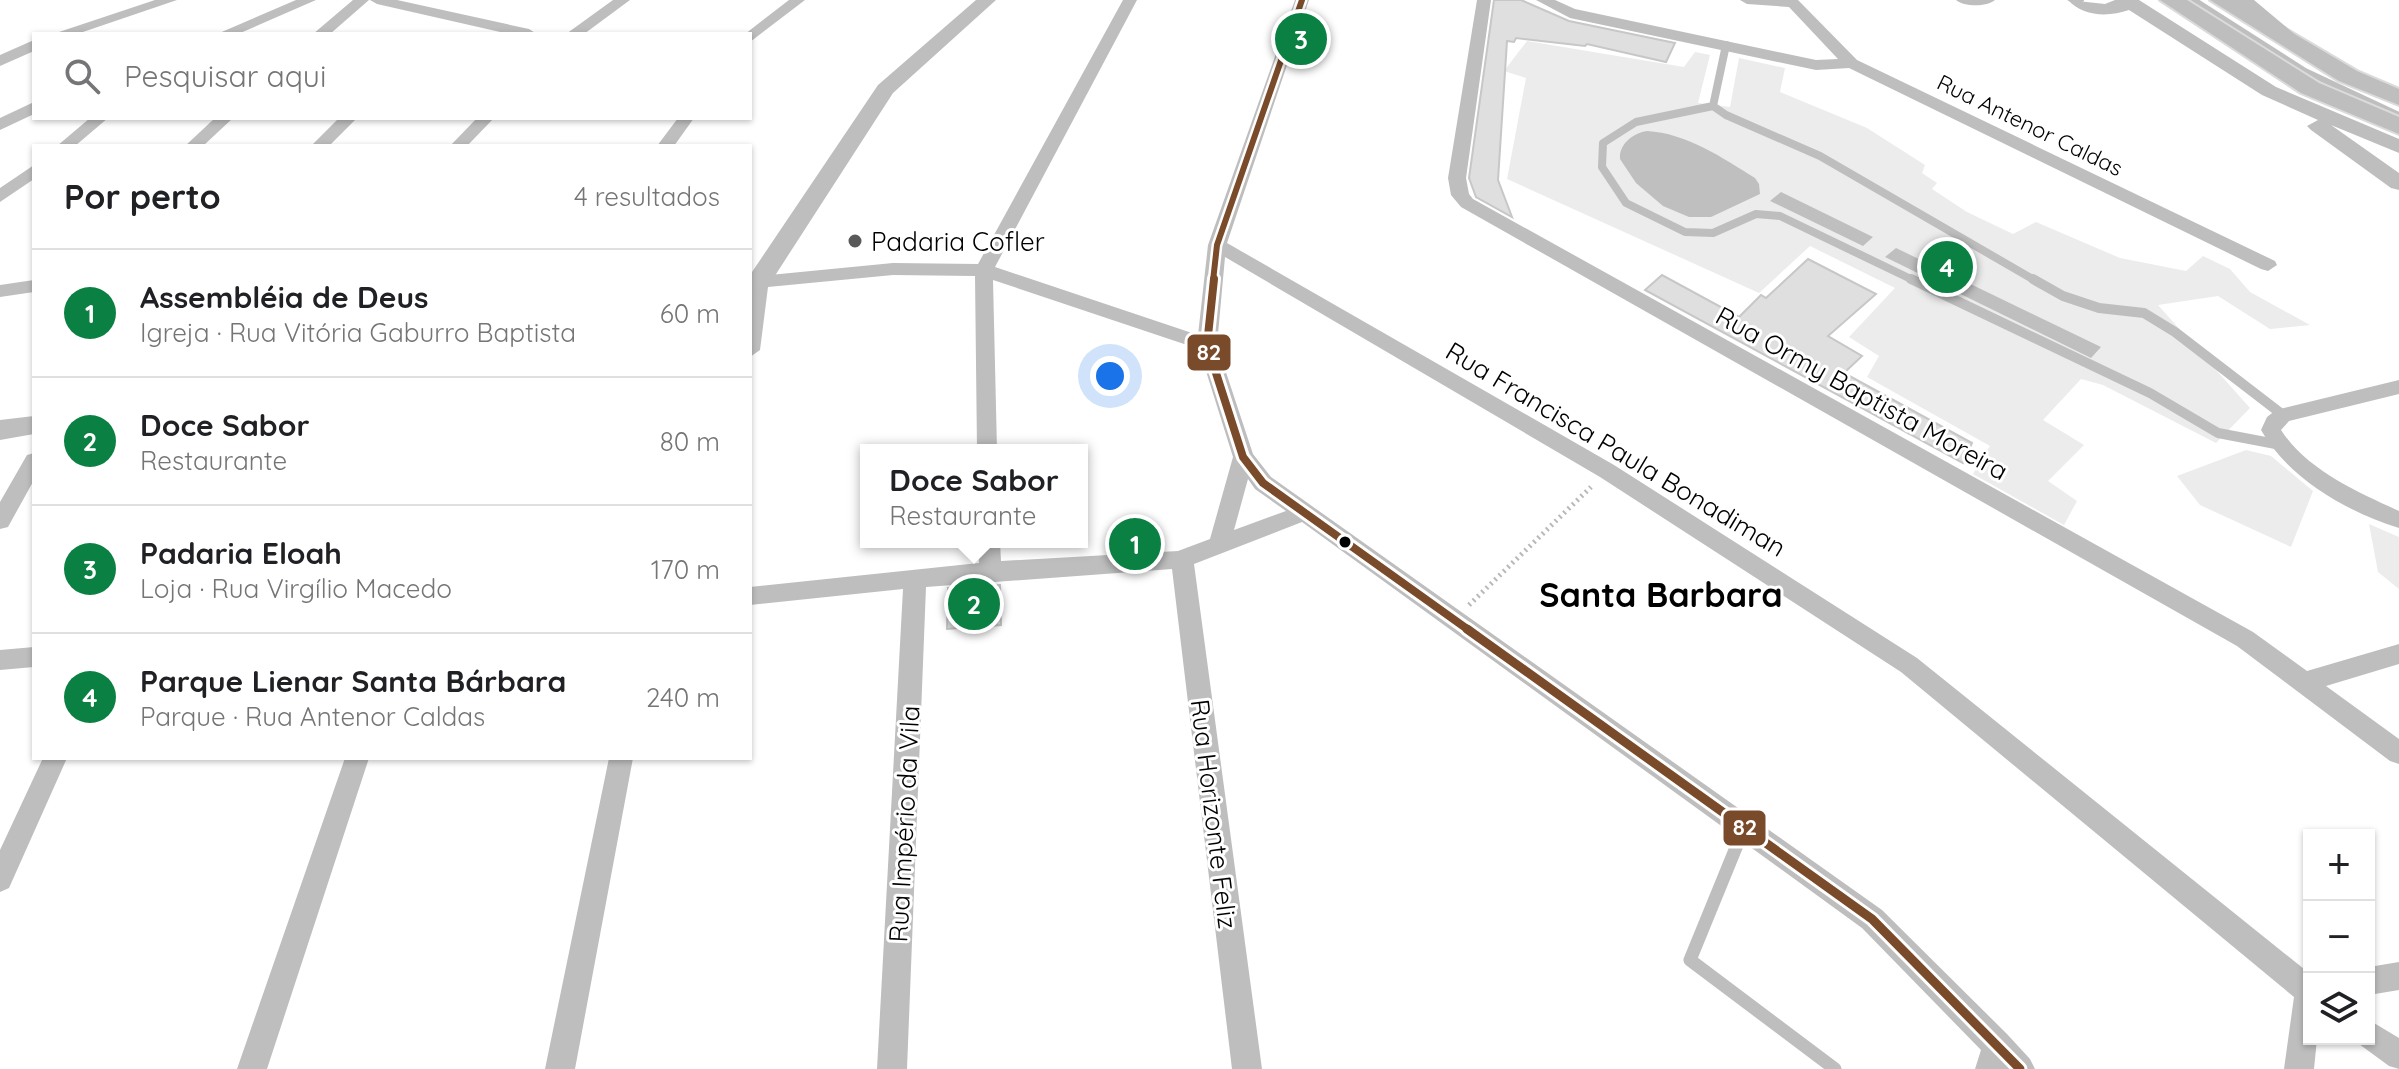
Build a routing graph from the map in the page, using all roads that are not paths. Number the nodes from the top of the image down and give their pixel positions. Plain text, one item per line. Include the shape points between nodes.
1 (170, 0) edge
2 (309, 0) edge
3 (362, 0) edge
4 (377, 0) edge
5 (434, 0) edge
6 (623, 0) edge
7 (798, 0) edge
8 (987, 0) edge
9 (1130, 0) edge
10 (1302, 0) edge
11 (1484, 0) edge
12 (1543, 0) edge
13 (1747, 0) edge
14 (1963, 0) edge
15 (1988, 0) edge
16 (2076, 0) edge
17 (2171, 0) edge
18 (2221, 0) edge
19 (2242, 0) edge
20 (1792, 1) edge
21 (2120, 3) edge
22 (418, 10) junction
23 (455, 18) junction
24 (67, 32) edge
25 (230, 32) edge
26 (323, 32) edge
27 (440, 32) edge
28 (520, 32) edge
29 (577, 32) edge
30 (752, 35) edge
31 (1726, 45) junction
32 (32, 46) edge
33 (2307, 53) junction
34 (0, 61) edge
35 (1851, 63) junction
36 (2269, 91) junction
37 (2399, 98) edge
38 (1713, 106) junction
39 (32, 108) edge
40 (98, 120) edge
41 (223, 120) edge
42 (347, 120) edge
43 (484, 120) edge
44 (684, 120) edge
45 (0, 125) edge
46 (2399, 126) edge
47 (68, 144) edge
48 (195, 144) edge
49 (321, 144) edge
50 (460, 144) edge
51 (666, 144) edge
52 (2399, 147) edge
53 (32, 172) edge
54 (2399, 183) edge
55 (0, 197) edge
56 (1217, 245) junction
57 (2268, 265) dead end
58 (984, 270) junction
59 (754, 282) edge
60 (32, 286) edge
61 (0, 291) edge
62 (752, 316) edge
63 (1207, 345) junction
64 (2399, 387) edge
65 (32, 425) edge
66 (0, 430) edge
67 (2279, 432) junction
68 (987, 444) edge
69 (1243, 457) junction
70 (32, 465) edge
71 (1305, 512) junction
72 (2399, 520) edge
73 (0, 521) edge
74 (1219, 545) junction
75 (989, 548) edge
76 (1182, 559) junction
77 (990, 571) junction
78 (915, 579) junction
79 (752, 596) edge
80 (2399, 654) edge
81 (32, 657) edge
82 (0, 660) edge
83 (2305, 682) junction
84 (2399, 753) edge
85 (54, 760) edge
86 (356, 760) edge
87 (621, 760) edge
88 (1744, 828) junction
89 (0, 879) edge
90 (2399, 976) edge
91 (2375, 980) edge
92 (2303, 986) edge
93 (2303, 1038) edge
94 (2375, 1038) edge
95 (1994, 1056) edge
96 (2399, 1056) edge
97 (252, 1069) edge
98 (560, 1069) edge
99 (892, 1069) edge
100 (1247, 1069) edge
101 (1835, 1069) edge
102 (2020, 1069) edge
103 (2299, 1069) edge

1 - 24 street
2 - 25 street
3 - 26 street
4 - 22 street
5 - 22 street
6 - 29 street
7 - 30 street
8 - 59 street via 885,89
9 - 58 street
10 - 56 street
11 - 83 street, Rua Ormy Baptista Moreira via 1457,178 1467,203 2245,639
12 - 31 street via 1570,13
13 - 20 street
14 - 15 street
16 - 21 street via 2093,8
17 - 46 main road via 2310,88
18 - 33 main road
19 - 33 street
20 - 35 street, Rua Antenor Caldas
21 - 36 street
22 - 23 street
23 - 27 street
23 - 28 street
31 - 35 street via 1816,65
31 - 38 lane
32 - 34 street
33 - 37 main road
35 - 57 street, Rua Antenor Caldas
36 - 52 street
36 - 54 street
38 - 67 lane via 1820,156 2063,296 2099,308 2144,313 2175,332
38 - 67 lane via 1636,122 1603,143 1602,167 1626,203 1685,232 1713,233 1756,214 1780,216 2150,393 2218,433
39 - 45 street
40 - 47 street
41 - 48 street
42 - 49 street
43 - 50 street
44 - 51 street
53 - 55 street
56 - 63 street
56 - 92 street, Rua Francisca Paula Bonadiman via 1607,471 1909,665
58 - 59 street via 893,269
58 - 63 street
58 - 68 street
59 - 62 street
60 - 61 street
63 - 69 street
64 - 67 street
65 - 66 street
67 - 72 street via 2323,480
69 - 71 street via 1263,483
69 - 74 street
70 - 73 street
71 - 74 street
71 - 88 street
74 - 76 street
75 - 77 street
76 - 77 street
76 - 100 street, Rua Horizonte Feliz
77 - 78 street
78 - 79 street
78 - 99 street, Rua Império da Vila
80 - 83 street
81 - 82 street
83 - 84 street, Rua Ormy Baptista Moreira
85 - 89 street
86 - 97 street
87 - 98 street
88 - 95 street via 1872,919
88 - 101 lane via 1690,960
90 - 91 street
93 - 103 street
94 - 96 street
95 - 102 street

